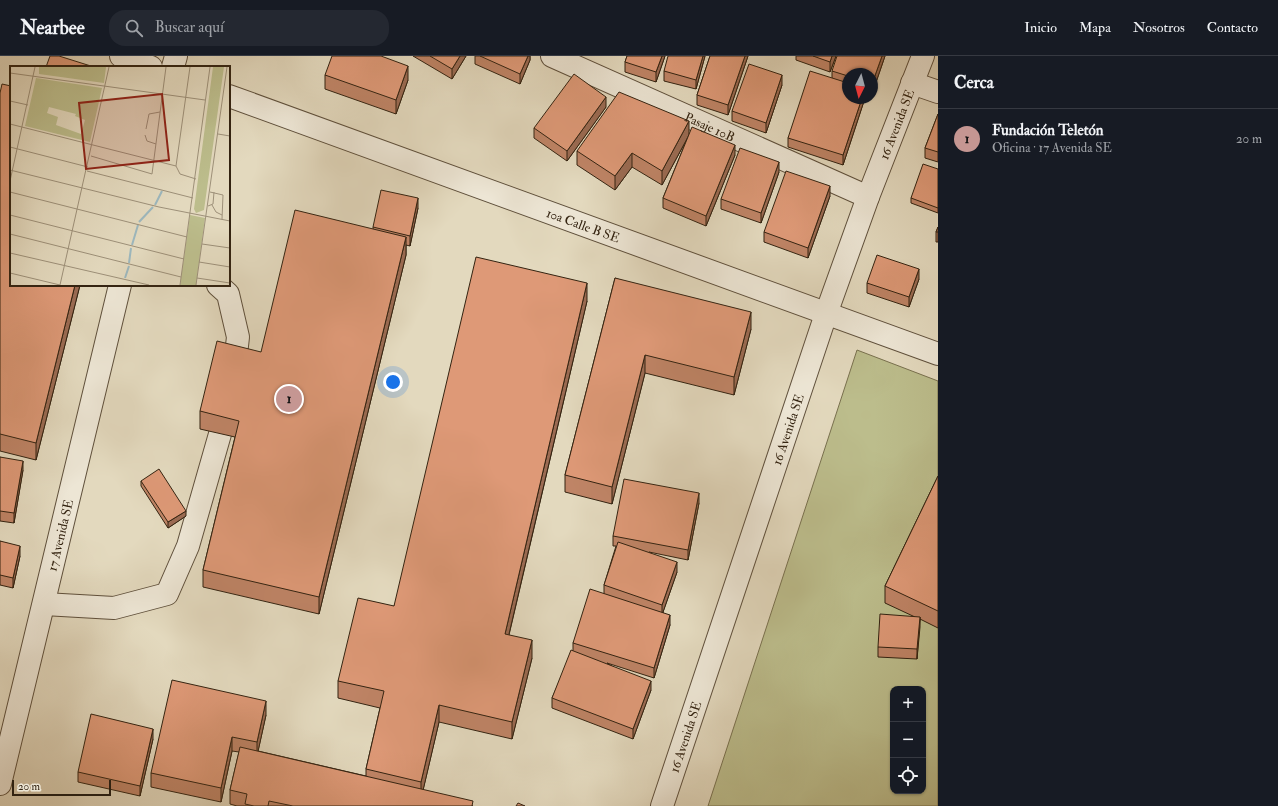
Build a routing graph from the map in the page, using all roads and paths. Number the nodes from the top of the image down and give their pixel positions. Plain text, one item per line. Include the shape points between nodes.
1 (121, 56) edge
2 (176, 56) edge
3 (552, 56) edge
4 (923, 56) edge
5 (148, 66) edge
6 (173, 66) edge
7 (912, 82) junction
8 (938, 92) edge
9 (230, 96) edge
10 (868, 197) junction
11 (120, 286) edge
12 (219, 286) edge
13 (826, 314) junction
14 (938, 354) edge
15 (235, 363) edge
16 (220, 434) edge
17 (44, 604) junction
18 (0, 784) edge
19 (662, 806) edge

1 - 5 street
2 - 6 street
3 - 10 street, Pasaje 10B
4 - 7 street, 16 Avenida SE
7 - 8 street
7 - 10 street, 16 Avenida SE
9 - 13 street, 10a Calle B SE
10 - 13 street, 16 Avenida SE
11 - 17 street, 17 Avenida SE
12 - 15 street via 228,294 238,337
13 - 14 street, 10a Calle B SE
13 - 19 street, 16 Avenida SE
16 - 17 street via 188,546 167,594 114,608
17 - 18 street, 17 Avenida SE

